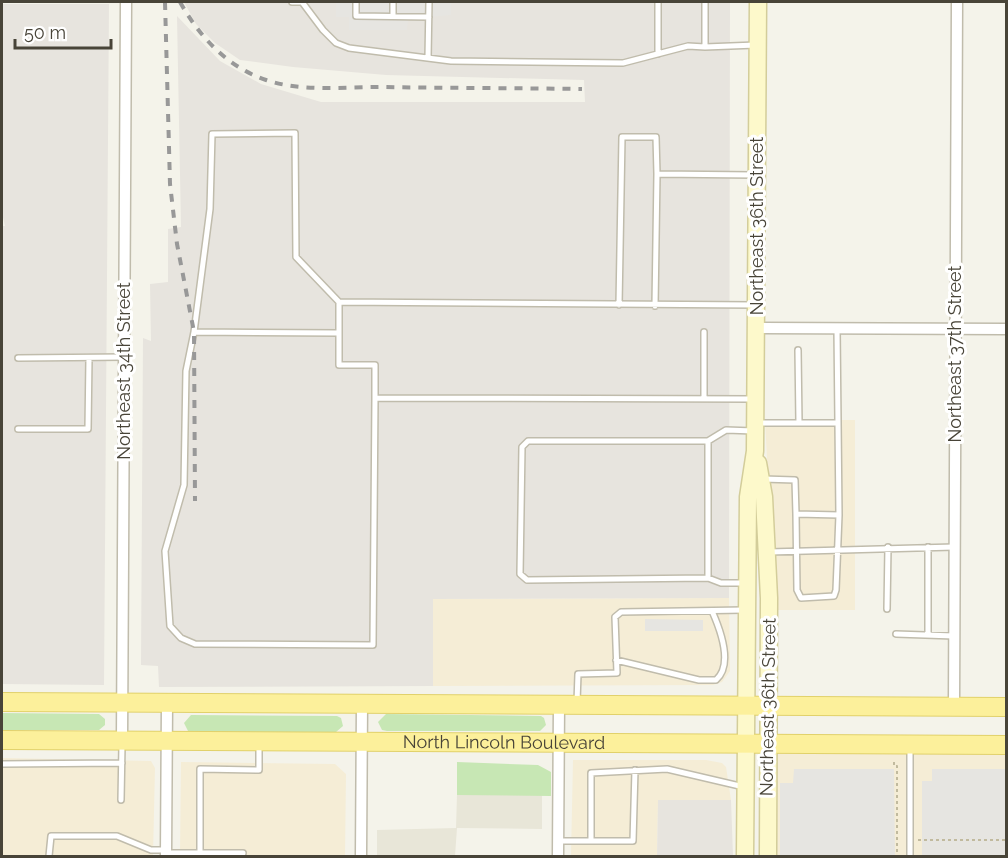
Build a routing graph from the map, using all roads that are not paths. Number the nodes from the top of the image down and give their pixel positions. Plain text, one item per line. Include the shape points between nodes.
1 (126, 2) edge
2 (292, 2) edge
3 (356, 2) edge
4 (393, 2) edge
5 (429, 2) edge
6 (658, 2) edge
7 (705, 2) edge
8 (758, 2) edge
9 (957, 2) edge
10 (393, 16) junction
11 (429, 17) junction
12 (758, 45) junction
13 (705, 47) junction
14 (658, 54) junction
15 (428, 58) junction
16 (657, 174) junction
17 (757, 175) junction
18 (339, 302) junction
19 (756, 305) junction
20 (620, 306) junction
21 (655, 306) junction
22 (756, 328) junction
23 (837, 328) junction
24 (955, 328) junction
25 (1006, 329) edge
26 (194, 332) junction
27 (704, 332) dead end
28 (339, 333) junction
29 (798, 350) dead end
30 (124, 357) junction
31 (18, 358) dead end
32 (89, 358) junction
33 (375, 398) junction
34 (704, 399) junction
35 (756, 399) junction
36 (799, 423) junction
37 (838, 423) junction
38 (755, 427) junction
39 (18, 429) dead end
40 (708, 441) junction
41 (755, 451) junction
42 (761, 479) junction
43 (796, 514) junction
44 (839, 515) junction
45 (888, 547) junction
46 (928, 547) junction
47 (954, 547) junction
48 (838, 549) junction
49 (797, 551) junction
50 (767, 552) junction
51 (708, 578) junction
52 (747, 583) junction
53 (887, 609) dead end
54 (747, 610) junction
55 (712, 611) junction
56 (896, 634) dead end
57 (928, 635) junction
58 (954, 636) junction
59 (616, 660) junction
60 (2, 702) edge
61 (123, 703) junction
62 (167, 703) junction
63 (362, 704) junction
64 (568, 704) junction
65 (747, 705) junction
66 (768, 705) junction
67 (954, 706) junction
68 (1006, 706) edge
69 (2, 740) edge
70 (122, 741) junction
71 (167, 741) junction
72 (259, 741) junction
73 (361, 741) junction
74 (559, 742) junction
75 (745, 745) junction
76 (768, 745) junction
77 (910, 745) junction
78 (1006, 745) edge
79 (122, 763) junction
80 (2, 764) edge
81 (635, 770) junction
82 (745, 787) junction
83 (122, 800) dead end
84 (558, 841) junction
85 (591, 841) junction
86 (166, 853) edge
87 (200, 853) junction
88 (243, 853) dead end
89 (49, 856) edge
90 (361, 856) edge
91 (558, 856) edge
92 (745, 856) edge
93 (768, 856) edge
94 (910, 856) edge

1 - 30 street, Northeast 34th Street
2 - 15 lane via 302,2 336,44
3 - 10 lane via 356,16
4 - 10 lane
5 - 11 lane
6 - 14 lane
7 - 13 lane
8 - 12 main road, Northeast 36th Street
9 - 24 street, Northeast 37th Street
10 - 11 lane
11 - 15 lane
12 - 13 lane
12 - 17 main road, Northeast 36th Street
13 - 14 lane via 688,46
14 - 15 lane via 623,63
16 - 17 lane
16 - 20 lane via 656,137 622,137
16 - 21 lane
17 - 19 main road, Northeast 36th Street
18 - 20 lane
18 - 26 lane via 296,257 295,133 212,134 210,209
18 - 28 lane
19 - 21 lane
19 - 22 main road, Northeast 36th Street
20 - 21 lane
22 - 23 street
22 - 35 main road, Northeast 36th Street
23 - 24 street
23 - 37 lane
24 - 25 street
24 - 47 street, Northeast 37th Street
26 - 28 lane
26 - 33 lane via 186,371 184,485 165,551 170,626 181,638 195,644 373,645
27 - 34 lane
28 - 33 lane via 339,365 375,365
29 - 36 lane
30 - 32 lane
30 - 61 street, Northeast 34th Street
31 - 32 lane
32 - 39 lane via 88,429
33 - 34 lane
34 - 35 lane
35 - 38 main road, Northeast 36th Street
36 - 37 lane
36 - 38 lane
37 - 44 lane
38 - 40 lane via 726,430
38 - 41 main road, Northeast 36th Street
40 - 51 lane
40 - 51 lane via 528,441 522,447 520,574 528,580
41 - 42 main road, Northeast 36th Street
41 - 52 main road, Northeast 36th Street via 748,497
42 - 43 lane via 795,480
42 - 50 main road, Northeast 36th Street
43 - 44 lane
43 - 49 lane
44 - 48 lane
45 - 46 lane
45 - 48 lane
45 - 53 lane
46 - 47 lane
46 - 57 lane
47 - 58 street, Northeast 37th Street
48 - 49 lane
48 - 49 lane via 834,596 801,598 797,590
49 - 50 lane
50 - 66 main road, Northeast 36th Street
51 - 52 lane via 721,583
52 - 54 main road, Northeast 36th Street
54 - 55 lane
54 - 65 main road, Northeast 36th Street
55 - 59 lane via 621,612 615,617
55 - 59 lane via 724,648 723,668 716,680 699,680
56 - 57 lane
57 - 58 lane
58 - 67 street, Northeast 37th Street
59 - 64 lane via 617,673 578,674
60 - 61 main road
61 - 62 main road
61 - 70 street, Northeast 34th Street
62 - 63 main road
62 - 71 street
63 - 64 main road
63 - 73 street
64 - 65 main road
64 - 74 street
65 - 66 main road
65 - 75 main road, Northeast 36th Street
66 - 67 main road
66 - 76 main road, Northeast 36th Street
67 - 68 main road
69 - 70 main road, North Lincoln Boulevard
70 - 71 main road, North Lincoln Boulevard
70 - 79 lane
71 - 72 main road, North Lincoln Boulevard
71 - 86 street
72 - 73 main road, North Lincoln Boulevard
72 - 87 lane via 259,770 200,769
73 - 74 main road, North Lincoln Boulevard
73 - 90 street
74 - 75 main road, North Lincoln Boulevard
74 - 84 street
75 - 76 main road, North Lincoln Boulevard
75 - 82 main road, Northeast 36th Street
76 - 77 main road, North Lincoln Boulevard
76 - 93 main road, Northeast 36th Street
77 - 78 main road, North Lincoln Boulevard
77 - 94 lane
79 - 80 lane
79 - 83 lane
81 - 82 lane via 667,769
81 - 85 lane via 591,773
81 - 85 lane via 633,841
82 - 92 main road, Northeast 36th Street
84 - 85 lane
84 - 91 street
86 - 87 lane
86 - 89 lane via 117,836 51,836
87 - 88 lane

